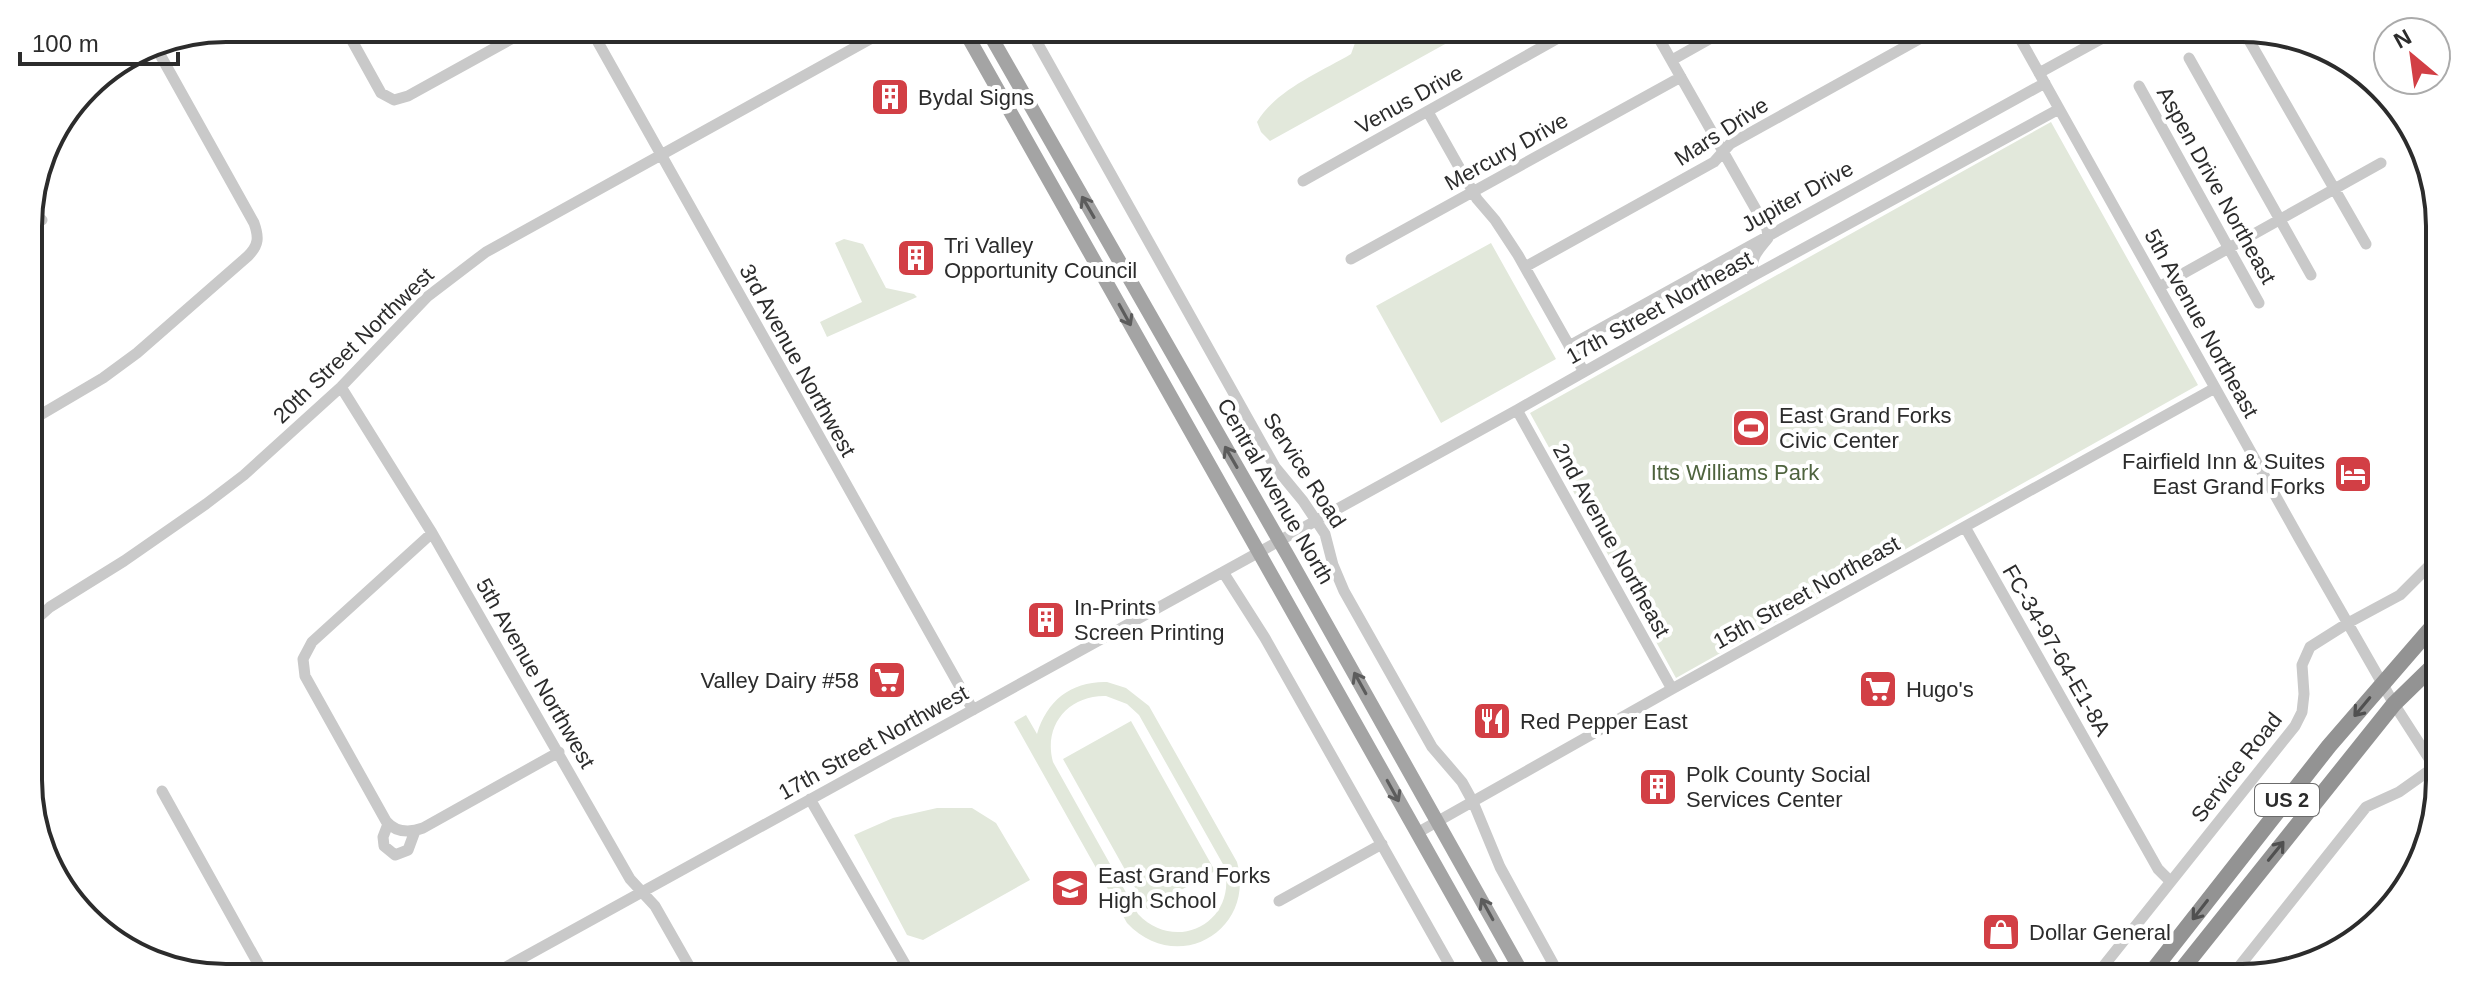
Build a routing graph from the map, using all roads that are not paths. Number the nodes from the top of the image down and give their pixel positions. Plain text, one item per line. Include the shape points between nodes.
1 (353, 42) edge
2 (506, 42) edge
3 (598, 42) edge
4 (865, 42) edge
5 (971, 42) edge
6 (994, 42) edge
7 (1037, 42) edge
8 (1551, 42) edge
9 (1661, 42) edge
10 (1704, 42) edge
11 (1914, 42) edge
12 (2022, 42) edge
13 (2099, 42) edge
14 (2250, 42) edge
15 (160, 55) edge
16 (2189, 58) dead end
17 (1672, 60) junction
18 (1681, 77) junction
19 (2042, 78) junction
20 (2139, 86) dead end
21 (2059, 109) junction
22 (1428, 112) junction
23 (1723, 153) junction
24 (661, 155) junction
25 (2381, 163) dead end
26 (1303, 181) dead end
27 (2334, 189) junction
28 (1473, 192) junction
29 (2280, 219) junction
30 (1769, 234) junction
31 (2366, 244) dead end
32 (2229, 248) junction
33 (1351, 259) dead end
34 (1525, 267) junction
35 (2311, 275) dead end
36 (1753, 276) junction
37 (2159, 287) junction
38 (2259, 303) dead end
39 (1569, 346) junction
40 (1584, 372) junction
41 (341, 387) junction
42 (2215, 388) junction
43 (1517, 410) junction
44 (42, 414) edge
45 (1316, 520) junction
46 (1965, 527) junction
47 (432, 533) junction
48 (1279, 541) junction
49 (1259, 552) junction
50 (2426, 569) edge
51 (1223, 572) junction
52 (42, 614) edge
53 (2348, 623) junction
54 (2426, 634) edge
55 (2426, 673) edge
56 (2383, 682) junction
57 (1672, 689) junction
58 (2394, 704) junction
59 (973, 710) junction
60 (559, 752) junction
61 (2426, 754) edge
62 (2426, 773) edge
63 (162, 791) dead end
64 (810, 799) junction
65 (1473, 802) junction
66 (1438, 821) junction
67 (388, 824) junction
68 (415, 831) junction
69 (1417, 833) junction
70 (1382, 844) junction
71 (2172, 880) junction
72 (642, 892) junction
73 (1279, 901) dead end
74 (258, 964) edge
75 (511, 964) edge
76 (688, 964) edge
77 (905, 964) edge
78 (1449, 964) edge
79 (1491, 964) edge
80 (1517, 964) edge
81 (1553, 964) edge
82 (2105, 964) edge
83 (2158, 964) edge
84 (2186, 964) edge
85 (2241, 964) edge

1 - 2 street via 381,93 394,100
3 - 24 street, 3rd Avenue Northwest
4 - 24 street, 20th Street Northwest
5 -> 49 main road, Central Avenue North
48 -> 6 main road, Central Avenue North
7 - 45 street, Service Road via 1275,467
8 - 22 street, Venus Drive
9 - 17 street
10 - 17 street
11 - 23 street, Mars Drive via 1730,144
12 - 19 street, 5th Avenue Northeast
13 - 19 street, Jupiter Drive
14 - 27 street
15 - 44 street via 251,216 258,239 248,256 137,353
16 - 29 street
17 - 18 street
18 - 23 street
18 - 28 street, Mercury Drive
19 - 21 street, 5th Avenue Northeast
19 - 30 street, Jupiter Drive
20 - 32 street, Aspen Drive Northeast
21 - 36 street, 17th Street Northeast
21 - 37 street, 5th Avenue Northeast
22 - 26 street, Venus Drive
22 - 28 street
23 - 30 street
23 - 34 street, Mars Drive
24 - 41 street, 20th Street Northwest via 486,252 427,297
24 - 59 street, 3rd Avenue Northwest
25 - 27 street
27 - 29 street
27 - 31 street
28 - 33 street, Mercury Drive
28 - 34 street
29 - 32 street
29 - 35 street
30 - 36 street via 1754,255
30 - 39 street, Jupiter Drive
32 - 37 street
32 - 38 street, Aspen Drive Northeast
34 - 39 street
36 - 40 street, 17th Street Northeast
37 - 42 street, 5th Avenue Northeast
39 - 40 street
40 - 43 street, 17th Street Northeast
41 - 47 street, 5th Avenue Northwest
41 - 52 street, 20th Street Northwest via 206,504
42 - 46 street, 15th Street Northeast
42 - 53 street, 5th Avenue Northeast
43 - 45 street, 17th Street Northeast
43 - 57 street, 2nd Avenue Northeast
45 - 48 street, 17th Street Northeast
45 - 65 street, Service Road via 1352,605 1432,747
46 - 57 street, 15th Street Northeast
46 - 71 street, FC-34-97-64-E1-8A via 2158,869
47 - 60 street, 5th Avenue Northwest
47 - 67 street via 312,642 303,659 305,676
48 - 49 street, 17th Street Northwest
66 -> 48 main road, Central Avenue North
49 - 51 street, 17th Street Northwest
49 -> 69 main road, Central Avenue North
50 - 53 street, Service Road via 2400,595
51 - 59 street, 17th Street Northwest
51 - 70 street
53 - 56 street, 5th Avenue Northeast
53 - 71 street, Service Road via 2310,647 2302,665 2302,712 2295,726
54 - 56 highway, US 2
55 - 58 highway, US 2
56 - 58 street, 5th Avenue Northeast
56 -> 83 highway, US 2
57 - 65 street, 15th Street Northeast
58 - 61 street, 5th Avenue Northeast
84 -> 58 highway, US 2
59 - 64 street, 17th Street Northwest
60 - 68 street
60 - 72 street, 5th Avenue Northwest
62 - 85 street via 2366,807
63 - 74 street
64 - 72 street, 17th Street Northwest
64 - 77 street
65 - 66 street, 15th Street Northeast
65 - 81 street, Service Road via 1500,867
66 - 69 street, 15th Street Northeast
80 -> 66 main road, Central Avenue North
67 - 68 street
67 - 68 street via 384,846 395,855 408,850
69 - 79 main road, Central Avenue North
70 - 73 street
70 - 78 street
71 - 82 street, Service Road
72 - 75 street, 17th Street Northwest
72 - 76 street, 5th Avenue Northwest

